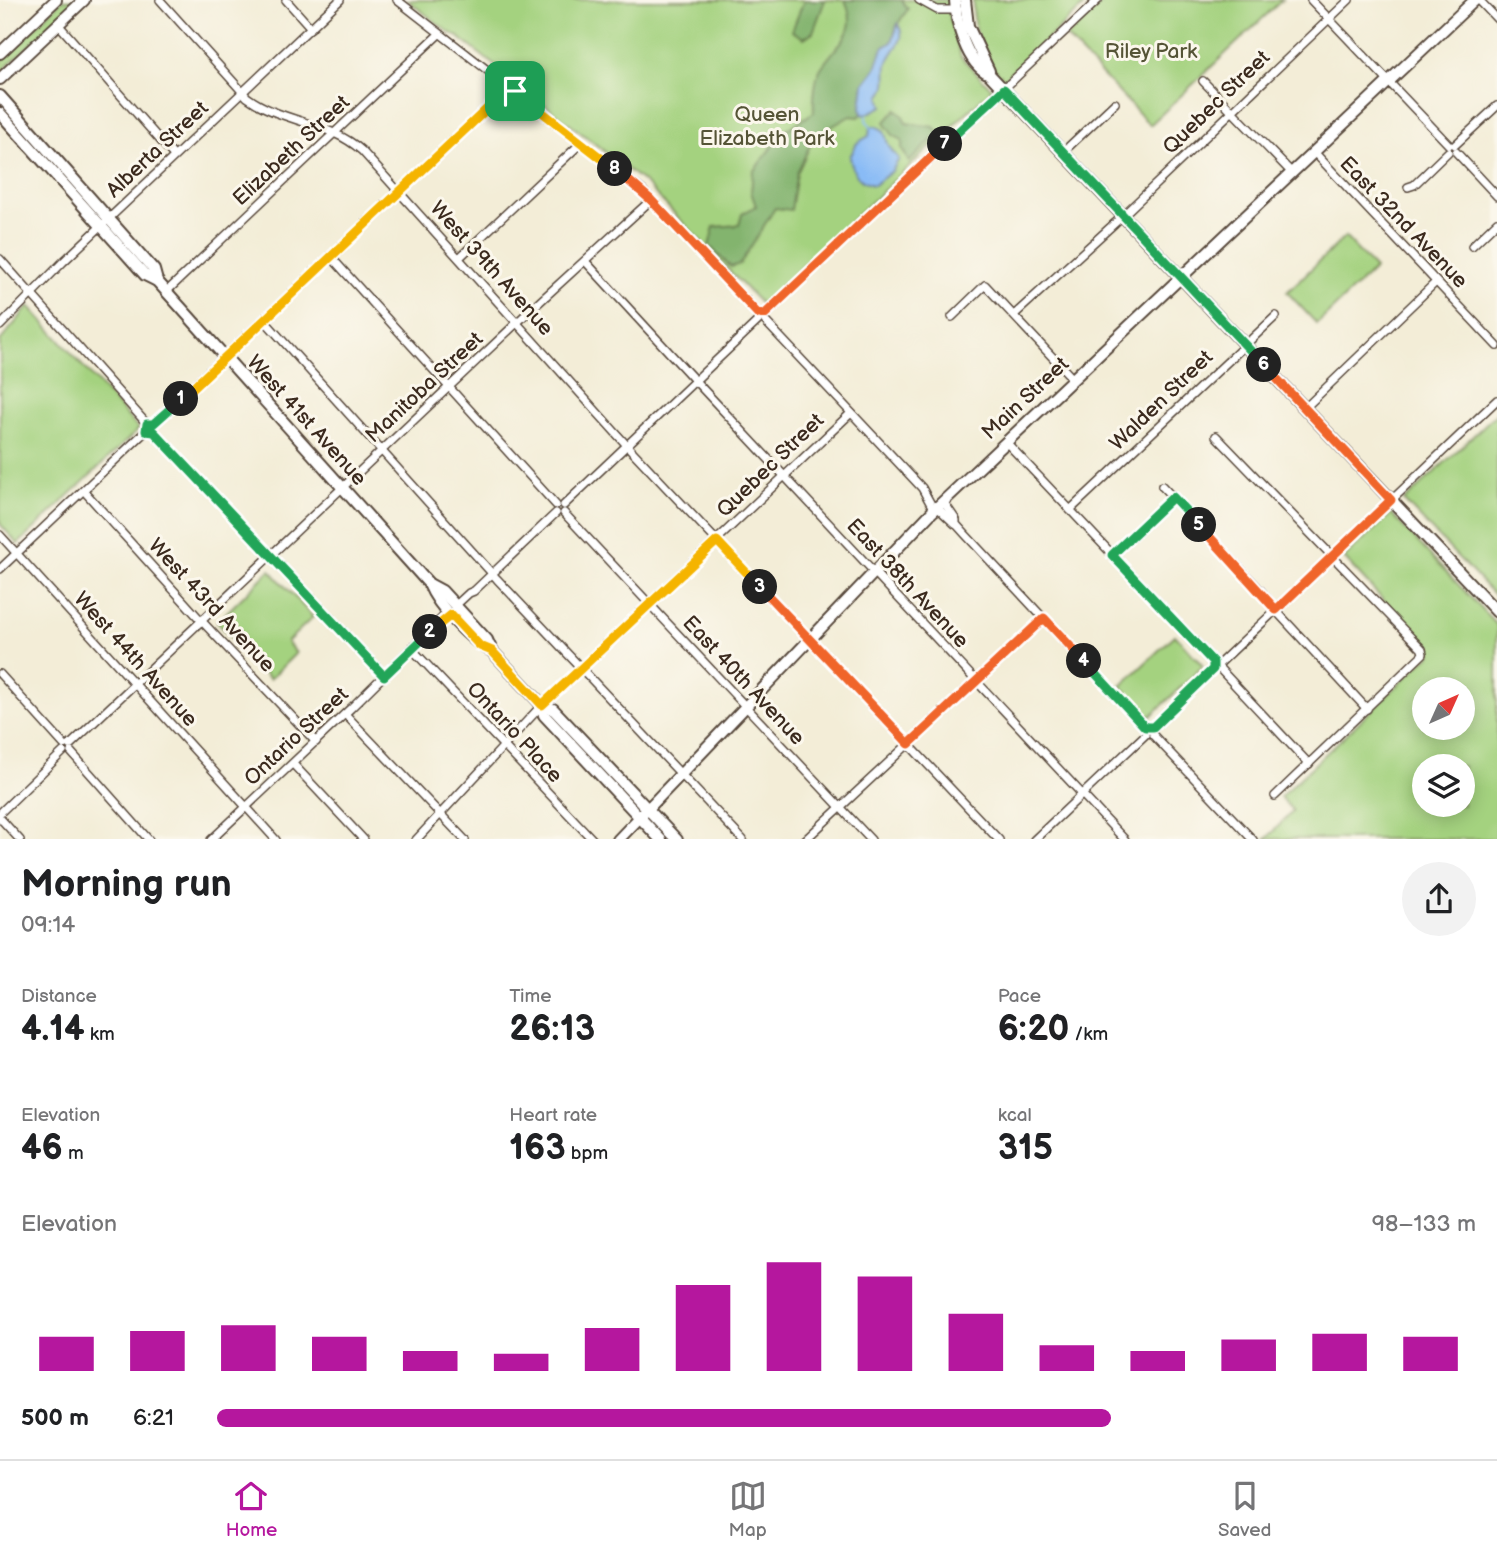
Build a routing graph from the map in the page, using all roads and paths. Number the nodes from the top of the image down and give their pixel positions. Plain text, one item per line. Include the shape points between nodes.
1 (56, 0) edge
2 (83, 0) edge
3 (160, 0) edge
4 (286, 0) edge
5 (340, 0) edge
6 (397, 0) edge
7 (919, 0) edge
8 (1098, 0) edge
9 (1311, 0) edge
10 (1349, 0) edge
11 (1477, 0) edge
12 (960, 5) edge
13 (1329, 19) junction
14 (1497, 19) edge
15 (58, 24) junction
16 (311, 28) junction
17 (439, 34) junction
18 (0, 53) edge
19 (0, 79) edge
20 (1203, 81) dead end
21 (1388, 82) junction
22 (510, 87) junction
23 (1004, 89) junction
24 (242, 92) junction
25 (0, 96) edge
26 (1115, 103) dead end
27 (1497, 106) edge
28 (1232, 110) junction
29 (0, 113) edge
30 (335, 132) junction
31 (580, 144) junction
32 (1452, 148) junction
33 (1063, 152) junction
34 (1314, 152) junction
35 (174, 156) junction
36 (1292, 173) junction
37 (1408, 187) dead end
38 (400, 192) junction
39 (1497, 196) edge
40 (651, 200) junction
41 (1123, 216) junction
42 (105, 222) junction
43 (1497, 222) edge
44 (1472, 246) dead end
45 (332, 258) junction
46 (459, 258) junction
47 (0, 260) edge
48 (585, 261) junction
49 (1182, 278) junction
50 (1436, 282) junction
51 (166, 292) junction
52 (30, 293) junction
53 (1014, 316) junction
54 (1276, 316) dead end
55 (952, 317) dead end
56 (762, 318) junction
57 (265, 321) junction
58 (517, 322) junction
59 (0, 326) edge
60 (1245, 345) junction
61 (1497, 346) edge
62 (225, 357) junction
63 (1073, 379) junction
64 (695, 382) junction
65 (449, 387) junction
66 (1497, 400) edge
67 (1305, 408) junction
68 (851, 412) junction
69 (150, 428) junction
70 (1216, 436) dead end
71 (1006, 442) junction
72 (627, 445) junction
73 (382, 450) junction
74 (784, 477) junction
75 (1162, 486) dead end
76 (342, 488) junction
77 (84, 491) junction
78 (1173, 497) junction
79 (1391, 500) junction
80 (939, 506) junction
81 (560, 509) junction
82 (1070, 510) junction
83 (0, 535) edge
84 (717, 541) junction
85 (16, 553) junction
86 (1112, 555) junction
87 (271, 556) junction
88 (1332, 556) junction
89 (0, 569) edge
90 (874, 572) junction
91 (492, 573) junction
92 (650, 604) junction
93 (1276, 610) junction
94 (453, 611) junction
95 (1497, 612) edge
96 (1044, 618) junction
97 (202, 622) junction
98 (810, 639) junction
99 (412, 649) junction
100 (1217, 666) junction
101 (582, 668) junction
102 (0, 674) edge
103 (384, 676) junction
104 (977, 682) junction
105 (135, 685) junction
106 (542, 705) junction
107 (745, 707) junction
108 (1367, 709) junction
109 (345, 714) junction
110 (1149, 731) junction
111 (316, 742) junction
112 (909, 744) junction
113 (504, 746) junction
114 (67, 749) junction
115 (293, 764) junction
116 (1309, 764) junction
117 (681, 774) junction
118 (1082, 794) junction
119 (1275, 796) dead end
120 (840, 806) junction
121 (247, 807) junction
122 (643, 812) junction
123 (0, 813) edge
124 (440, 813) junction
125 (0, 818) edge
126 (20, 839) edge
127 (149, 839) edge
128 (211, 839) edge
129 (275, 839) edge
130 (364, 839) edge
131 (416, 839) edge
132 (465, 839) edge
133 (593, 839) edge
134 (618, 839) edge
135 (661, 839) edge
136 (677, 839) edge
137 (743, 839) edge
138 (805, 839) edge
139 (871, 839) edge
140 (999, 839) edge
141 (1034, 839) edge
142 (1125, 839) edge
143 (1253, 839) edge

1 - 18 main road
2 - 15 main road
3 - 24 street, West 39th Avenue
4 - 16 street
5 - 16 street, Alberta Street
6 - 17 street
7 - 12 street via 930,8
8 - 23 street, Ontario Street
9 - 13 street
10 - 13 street, Quebec Street
11 - 14 street
11 - 21 main road, Main Street
12 - 23 main road via 970,52
13 - 21 street
13 - 28 street, Quebec Street
15 - 19 main road
15 - 35 street
16 - 24 street, Alberta Street
17 - 22 street
17 - 30 street, Elizabeth Street
20 - 28 street
21 - 32 street
21 - 34 main road, Main Street
22 - 31 street
22 - 38 street
23 - 33 main road
23 - 56 street, Ontario Street
24 - 30 street, West 39th Avenue via 283,116
24 - 35 street, Alberta Street
25 - 42 main road, West 41st Avenue
26 - 33 street
27 - 32 street
28 - 36 street
28 - 41 street, Quebec Street
29 - 42 main road, West 41st Avenue
30 - 38 street, West 39th Avenue via 362,151
30 - 51 street, Elizabeth Street
31 - 40 street
31 - 46 street
32 - 37 street
32 - 39 street
33 - 41 main road
34 - 36 main road, Main Street
34 - 50 street, East 32nd Avenue
35 - 42 street, Alberta Street
36 - 49 main road, Main Street
38 - 45 street
38 - 46 street, West 39th Avenue
40 - 48 street, Manitoba Street
40 - 56 street
41 - 49 main road
41 - 53 street, Quebec Street
42 - 51 main road, West 41st Avenue via 145,275
42 - 52 street, Alberta Street
43 - 44 street
45 - 57 street
45 - 65 street, East 40th Avenue
46 - 58 street, West 39th Avenue
47 - 52 street
48 - 58 street, Manitoba Street
48 - 64 street, East 38th Avenue
49 - 60 main road
49 - 63 main road, Main Street
50 - 61 street, East 32nd Avenue
50 - 67 street
51 - 62 main road, West 41st Avenue
52 - 59 street, Alberta Street
52 - 69 street
53 - 55 street via 985,285
53 - 63 street
54 - 60 street, Walden Street
56 - 64 street, Ontario Street
56 - 68 street
57 - 62 street
57 - 73 street
58 - 65 street, Manitoba Street
58 - 72 street, West 39th Avenue
60 - 67 main road
60 - 82 street, Walden Street
62 - 69 street
62 - 76 main road, West 41st Avenue
63 - 71 main road, Main Street
64 - 72 street, Ontario Street
64 - 74 street, East 38th Avenue
65 - 73 street, Manitoba Street
65 - 81 street, East 40th Avenue
66 - 79 street
67 - 79 main road
68 - 74 street, Quebec Street
68 - 80 street
69 - 77 street
69 - 87 street
70 - 88 street
71 - 80 main road, Main Street
71 - 82 street
72 - 81 street, Ontario Street
72 - 84 street, West 39th Avenue
73 - 76 street, Manitoba Street
73 - 91 street
74 - 84 street, Quebec Street
74 - 90 street, East 38th Avenue
75 - 78 street
76 - 87 street, Manitoba Street
76 - 94 main road, West 41st Avenue via 429,584 442,591
77 - 85 street
77 - 97 street, West 43rd Avenue
78 - 86 street
78 - 93 street
79 - 88 street
79 - 95 main road
80 - 90 main road, Main Street
80 - 96 street
81 - 91 street, Ontario Street
81 - 92 street, East 40th Avenue
82 - 86 street
83 - 85 street, West 44th Avenue
84 - 92 street, Quebec Street
84 - 98 street, West 39th Avenue
85 - 89 street
85 - 105 street, West 44th Avenue
86 - 100 street
87 - 97 street, Manitoba Street
87 - 103 street
88 - 93 street
88 - 108 street via 1422,649 1420,659
90 - 98 main road, Main Street
90 - 104 street, East 38th Avenue
91 - 94 street, Ontario Street
91 - 101 street
92 - 101 street, Quebec Street
92 - 107 street, East 40th Avenue
93 - 100 street
93 - 108 street
94 - 99 street, Ontario Street
94 - 106 main road, West 41st Avenue via 480,646 492,651
96 - 104 street
96 - 110 street
97 - 105 street, Manitoba Street
97 - 111 street, West 43rd Avenue
98 - 107 main road, Main Street
98 - 112 street, West 39th Avenue
99 - 103 street, Ontario Street
99 - 113 street, Ontario Place
100 - 110 street
100 - 116 street
101 - 106 street, Quebec Street
101 - 117 street
102 - 114 street
103 - 109 street, Ontario Street
104 - 112 street
104 - 118 street, East 38th Avenue
105 - 114 street, Manitoba Street
105 - 121 street, West 44th Avenue
106 - 113 street, Quebec Street
106 - 122 main road, West 41st Avenue via 553,709
107 - 117 main road, Main Street
107 - 120 street, East 40th Avenue
108 - 116 street
109 - 111 street, Ontario Street
109 - 124 street
110 - 118 street
110 - 143 street
111 - 115 street, Ontario Street
112 - 120 street
112 - 140 street, West 39th Avenue
113 - 124 street, Quebec Street
113 - 133 street, Ontario Place
114 - 123 street, Manitoba Street
114 - 127 street
115 - 121 street, Ontario Street
115 - 130 street
116 - 119 street
117 - 122 main road, Main Street
117 - 137 street
118 - 141 street
118 - 142 street, East 38th Avenue
120 - 138 street
120 - 139 street, East 40th Avenue
121 - 128 street, Ontario Street
121 - 129 street, West 44th Avenue
122 - 134 main road, Main Street
122 - 135 main road
122 - 136 main road
124 - 131 street, Quebec Street
124 - 132 street
125 - 126 street

